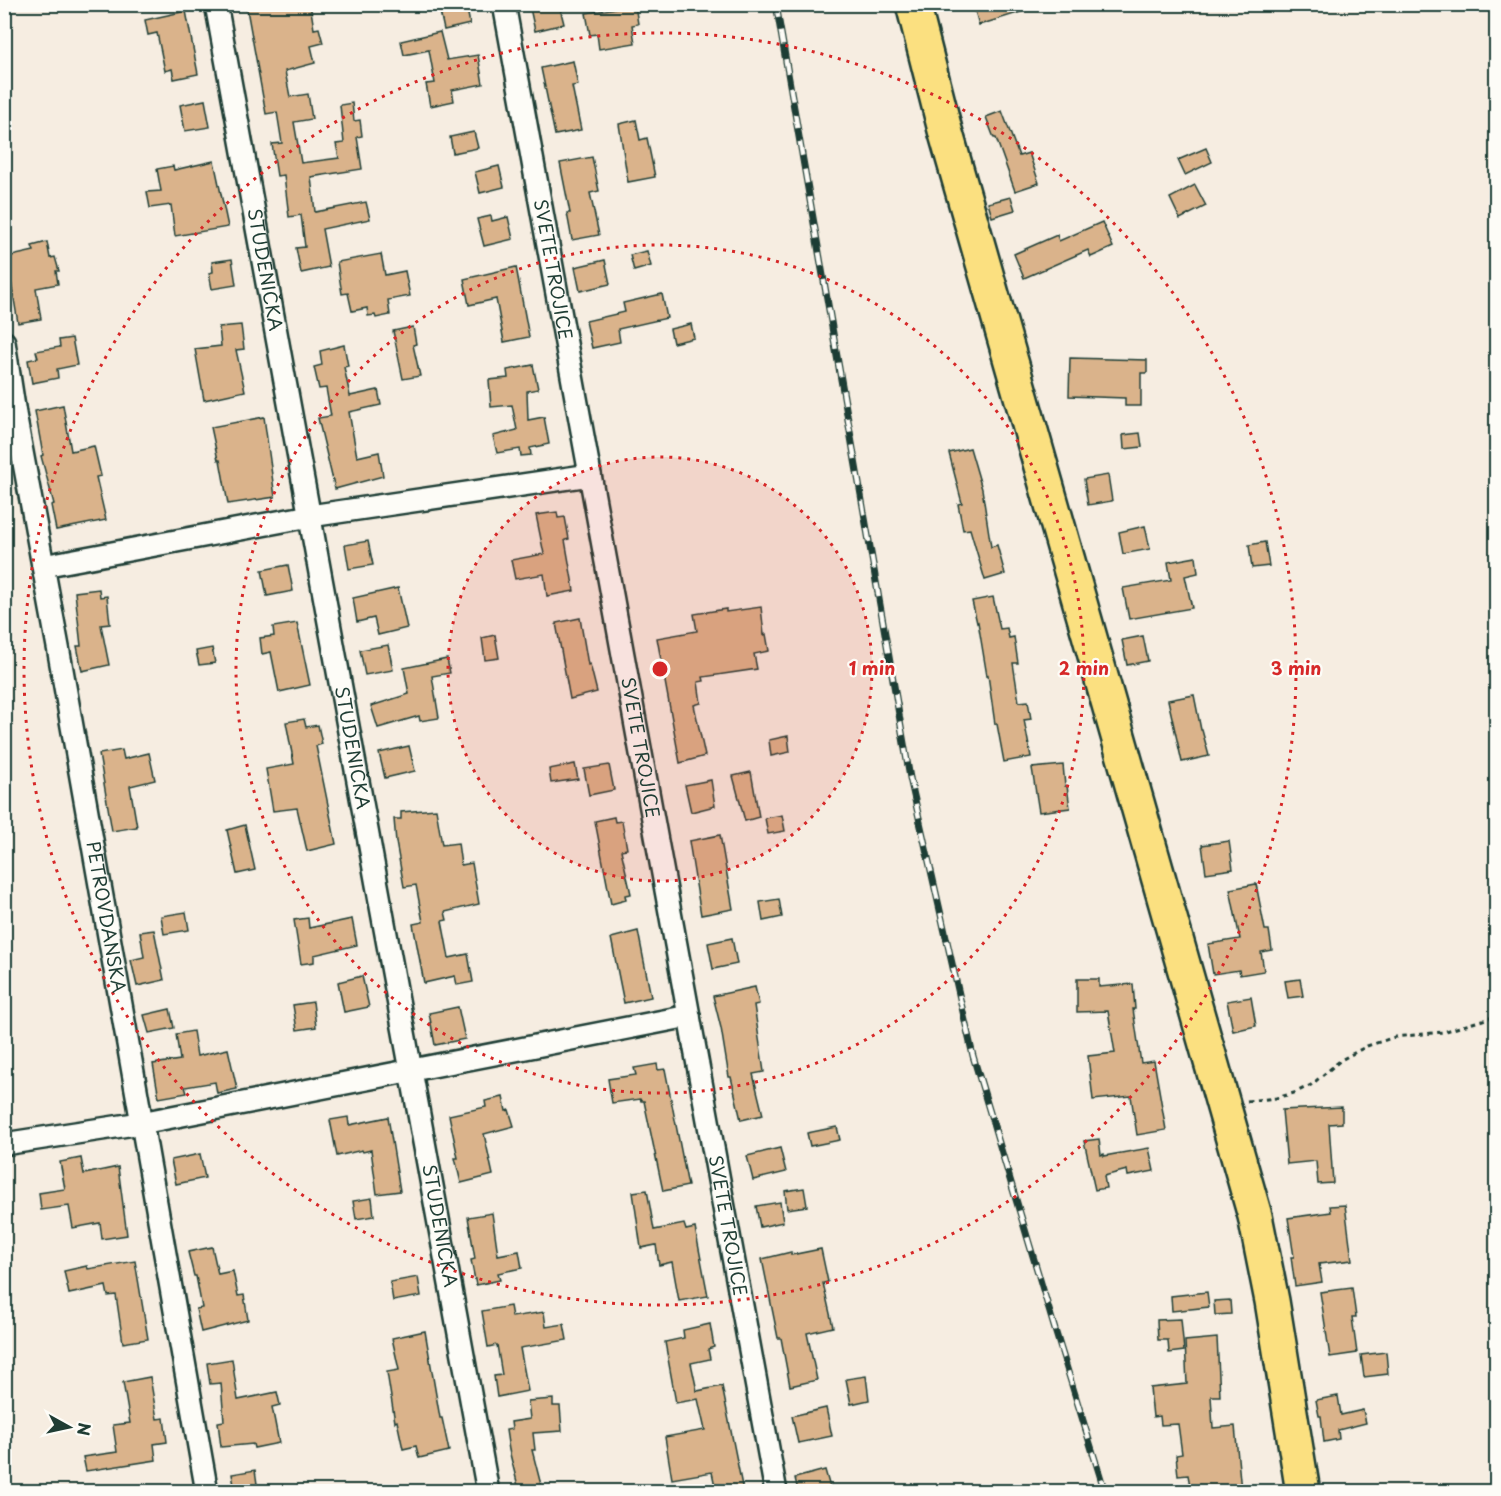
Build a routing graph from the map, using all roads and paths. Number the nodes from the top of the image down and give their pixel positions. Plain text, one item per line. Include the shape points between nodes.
1 (216, 4) edge
2 (504, 4) edge
3 (913, 4) edge
4 (4, 342) edge
5 (590, 475) junction
6 (310, 516) junction
7 (43, 566) junction
8 (689, 1016) junction
9 (1497, 1016) edge
10 (411, 1072) junction
11 (1224, 1102) junction
12 (141, 1123) junction
13 (4, 1144) edge
14 (207, 1491) edge
15 (488, 1491) edge
16 (776, 1491) edge
17 (1303, 1491) edge

1 - 6 street, STUDENIČKA
2 - 5 street, SVETE TROJICE
3 - 11 main road via 945,129
4 - 7 street, PETROVDANSKA
5 - 6 street
5 - 8 street, SVETE TROJICE
6 - 7 street
6 - 10 street, STUDENIČKA
7 - 12 street, PETROVDANSKA
8 - 10 street
8 - 16 street, SVETE TROJICE
9 - 11 path via 1443,1032 1395,1037 1367,1046 1294,1093
10 - 12 street
10 - 15 street, STUDENIČKA
11 - 17 main road via 1255,1216
12 - 13 street
12 - 14 street, PETROVDANSKA

